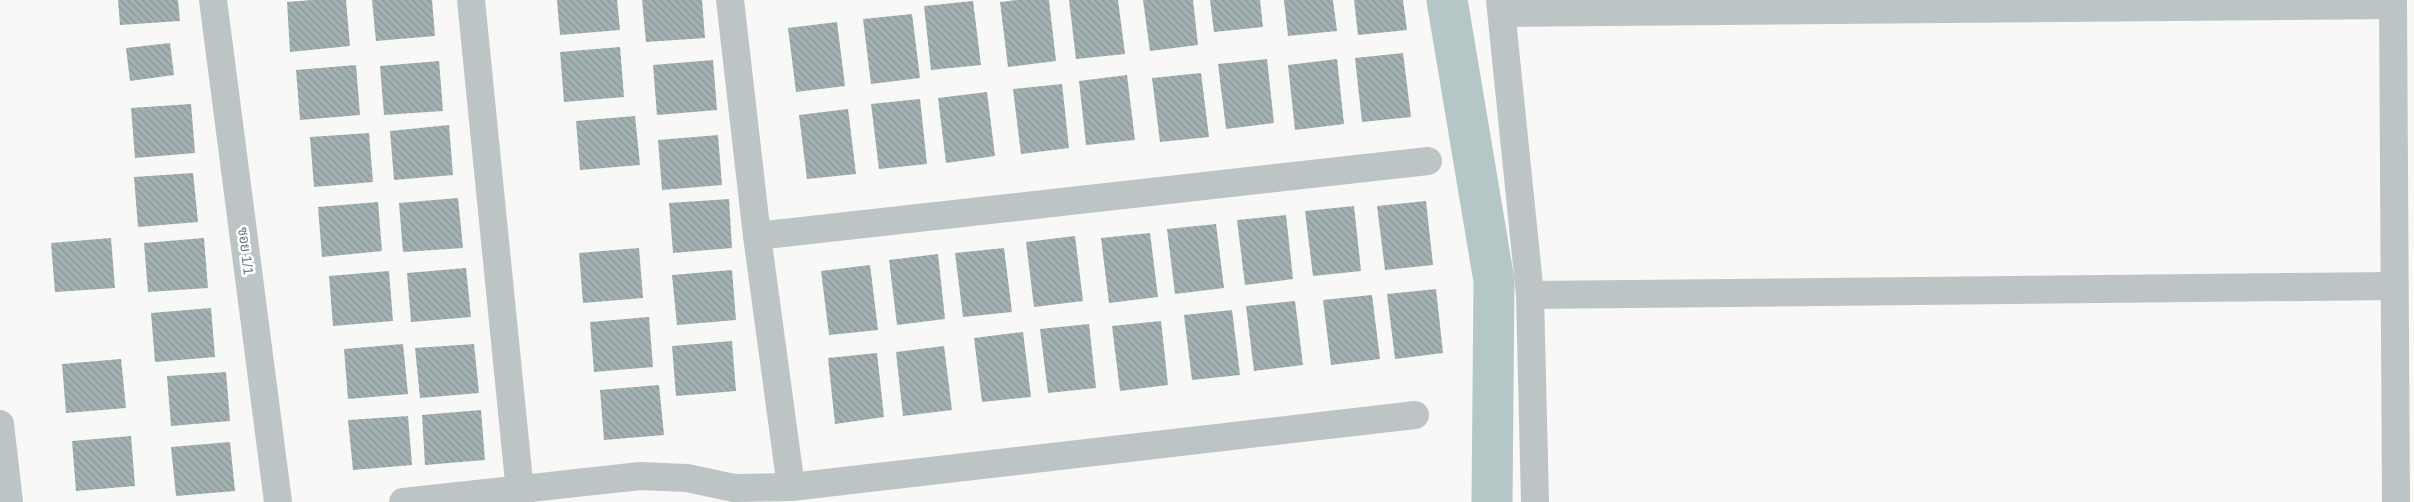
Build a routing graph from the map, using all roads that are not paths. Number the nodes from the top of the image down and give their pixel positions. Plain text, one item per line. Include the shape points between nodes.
1 (214, 0) edge
2 (471, 0) edge
3 (730, 0) edge
4 (2393, 3) edge
5 (1502, 6) edge
6 (1428, 162) dead end
7 (757, 236) junction
8 (2394, 286) junction
9 (1530, 295) junction
10 (1415, 415) dead end
11 (0, 424) edge
12 (792, 487) junction
13 (520, 495) edge
14 (9, 502) edge
15 (278, 502) edge
16 (403, 502) edge
17 (1536, 502) edge
18 (2396, 502) edge

1 - 15 street, ซอย 1/1
2 - 13 street
3 - 7 street
4 - 5 street
4 - 8 street
5 - 9 street
6 - 7 street
7 - 12 street
8 - 9 street
8 - 18 street
9 - 17 street
10 - 12 street
11 - 14 street
12 - 13 street via 734,488 687,478 640,476
13 - 16 street

